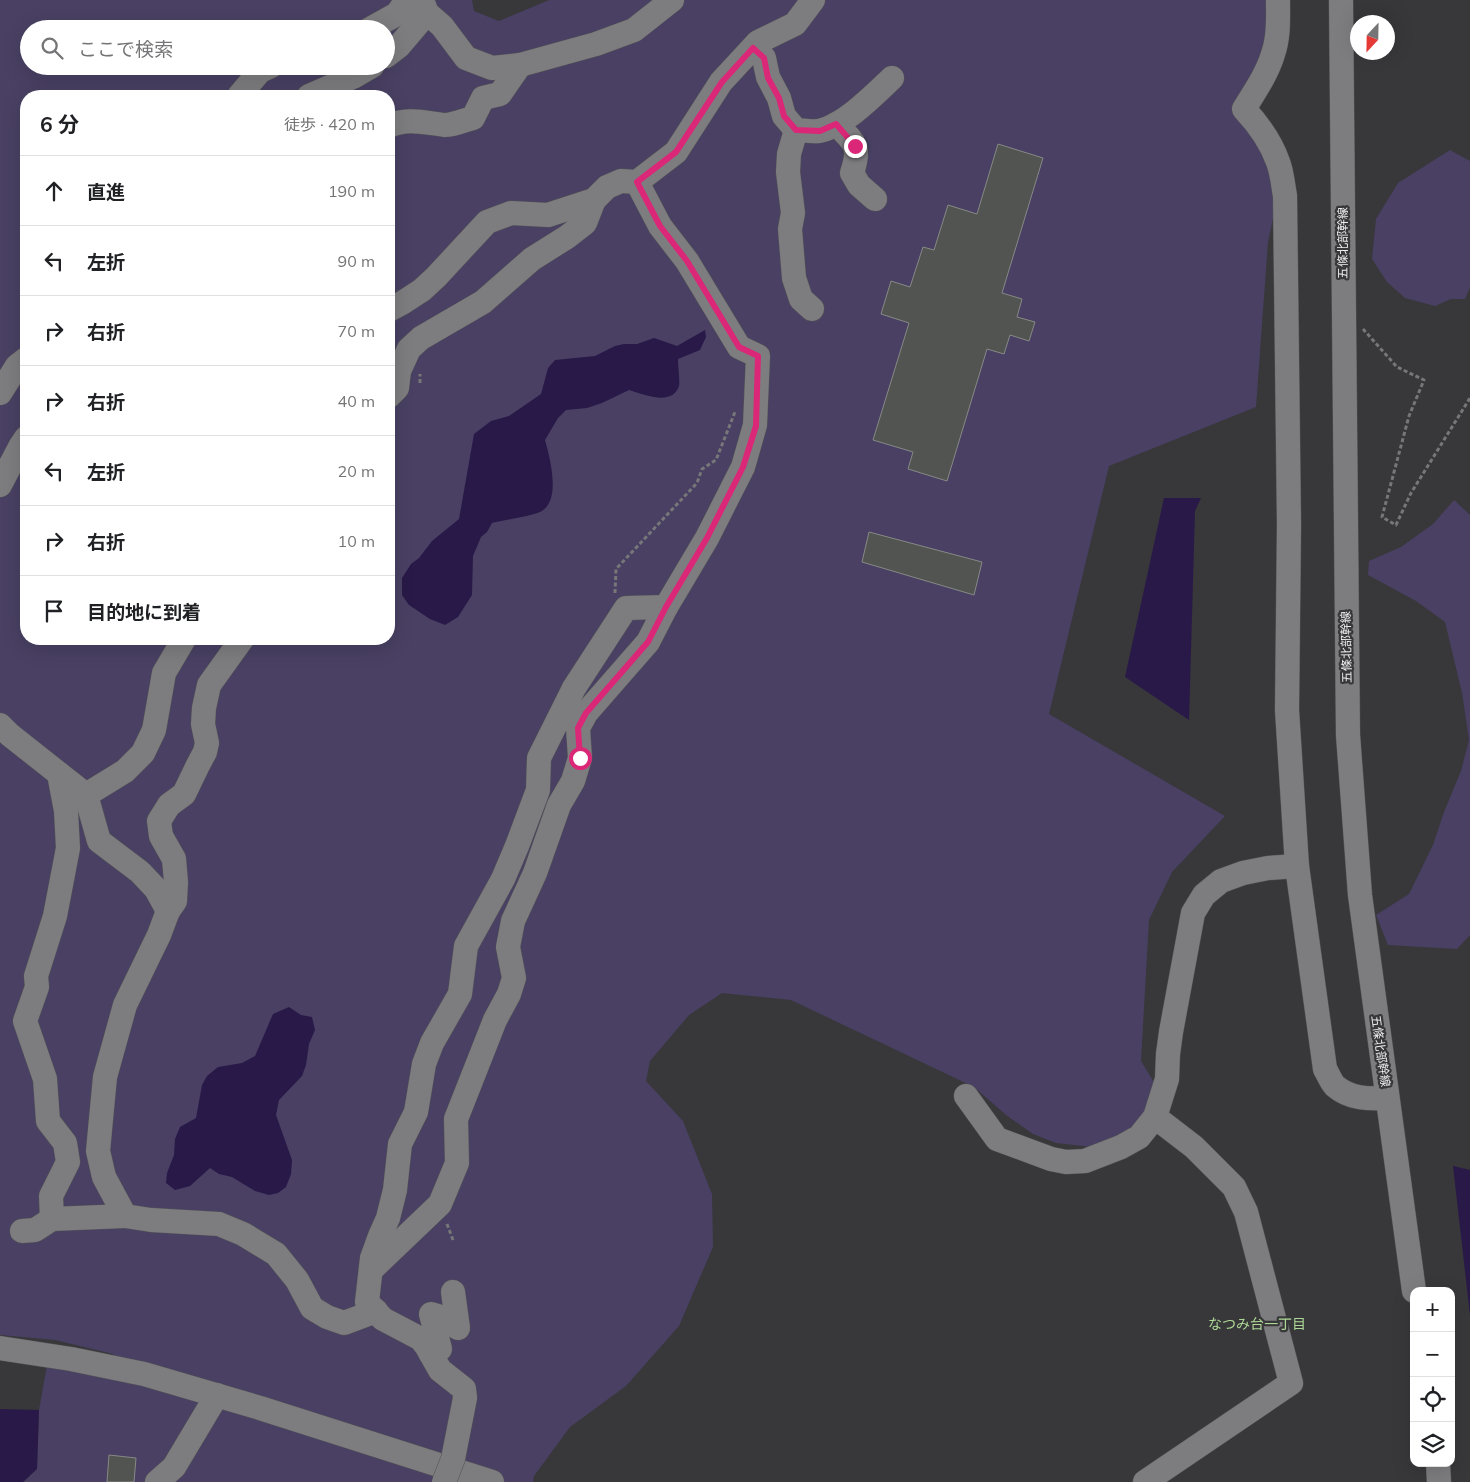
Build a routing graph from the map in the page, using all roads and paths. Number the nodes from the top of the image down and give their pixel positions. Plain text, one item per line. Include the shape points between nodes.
1 (407, 0) edge
2 (672, 0) edge
3 (813, 0) edge
4 (1278, 0) edge
5 (1341, 0) edge
6 (424, 6) edge
7 (386, 20) edge
8 (753, 48) junction
9 (395, 49) edge
10 (520, 65) junction
11 (257, 75) edge
12 (357, 75) edge
13 (892, 78) dead end
14 (244, 90) edge
15 (323, 90) edge
16 (395, 123) edge
17 (836, 124) junction
18 (796, 130) junction
19 (637, 182) junction
20 (875, 199) dead end
21 (594, 200) junction
22 (1343, 306) junction
23 (395, 307) edge
24 (812, 309) dead end
25 (20, 364) edge
26 (757, 389) junction
27 (395, 390) edge
28 (0, 393) edge
29 (1470, 398) edge
30 (20, 447) edge
31 (0, 486) edge
32 (666, 607) junction
33 (626, 608) junction
34 (180, 645) edge
35 (238, 645) edge
36 (0, 725) edge
37 (59, 774) junction
38 (86, 795) junction
39 (1298, 866) junction
40 (168, 911) junction
41 (966, 1096) dead end
42 (1387, 1098) junction
43 (1154, 1117) junction
44 (125, 1216) junction
45 (52, 1219) junction
46 (22, 1231) dead end
47 (371, 1270) junction
48 (1413, 1287) edge
49 (454, 1292) dead end
50 (376, 1311) junction
51 (0, 1348) edge
52 (431, 1354) junction
53 (217, 1395) junction
54 (1438, 1467) edge
55 (157, 1482) edge
56 (444, 1482) edge
57 (492, 1482) edge
58 (1145, 1482) edge
59 (1439, 1482) edge

1 - 7 street via 397,14
2 - 10 street via 634,30
3 - 8 street via 795,24 758,42
4 - 39 street via 1274,53 1244,109 1256,121 1279,162 1285,196 1289,525 1287,710
5 - 22 street, 五條北部幹線
6 - 9 street
6 - 10 street via 466,58 492,68
8 - 18 street via 764,58 768,78 784,116
8 - 19 street via 722,82 676,152
10 - 16 street via 500,94 483,98 473,118 447,125 421,121
11 - 14 street
12 - 15 street
13 - 17 street via 861,107
17 - 18 street via 820,131
17 - 20 street via 855,146 857,158 852,173 859,185
18 - 24 street via 788,172 793,213 790,229 794,278 801,299
19 - 21 street via 622,181 607,186
19 - 26 street via 660,226 687,261 739,347 758,356
21 - 23 street via 548,215 511,214 487,222 422,290
21 - 27 street via 585,222 532,259 482,302 421,338 409,349
22 - 29 path via 1397,367 1424,380 1409,416 1382,517 1396,525
22 - 42 street, 五條北部幹線 via 1348,735 1360,895
25 - 28 street
26 - 32 street via 756,426 743,467 707,538
26 - 33 path via 738,404 716,460 702,469 697,483 616,570 615,593
30 - 31 street
32 - 33 street
32 - 47 street via 648,642 586,713 578,728 580,758 513,922 508,947 514,978 456,1119 457,1164 440,1204
33 - 47 street via 574,688 539,758 538,790 503,879 466,946 460,994 424,1064 416,1112 400,1144 395,1190 374,1251
34 - 38 street via 164,673 154,730 143,753 125,771
35 - 40 street via 209,684 203,724 207,743 205,752 184,794 169,806 159,821 161,836 174,859 175,901
36 - 37 street
37 - 38 street
37 - 45 street via 68,848 55,916 25,1021 45,1079 48,1120 65,1143 68,1162 51,1196
38 - 40 street via 99,841 140,872 156,889
39 - 42 street via 1325,1069 1334,1085 1349,1095
39 - 43 street via 1268,868 1221,881 1204,895 1193,913 1171,1032 1167,1079
40 - 44 street via 125,1005 105,1077 98,1151 104,1176
41 - 43 street via 997,1139 1066,1162 1084,1161 1121,1147 1139,1136
42 - 48 street, 五條北部幹線
43 - 58 street via 1194,1147 1234,1187 1246,1212 1291,1383
44 - 45 street
44 - 50 street via 219,1224 276,1254 297,1280 312,1308 327,1317 344,1323
45 - 46 street via 35,1230
47 - 50 street via 367,1302
49 - 52 street via 458,1328 431,1314 440,1349
50 - 52 street via 383,1319 421,1339
51 - 53 street via 144,1374
52 - 56 street, bridge via 440,1370 464,1389 465,1398
53 - 55 street via 174,1467
53 - 57 street
54 - 59 street

